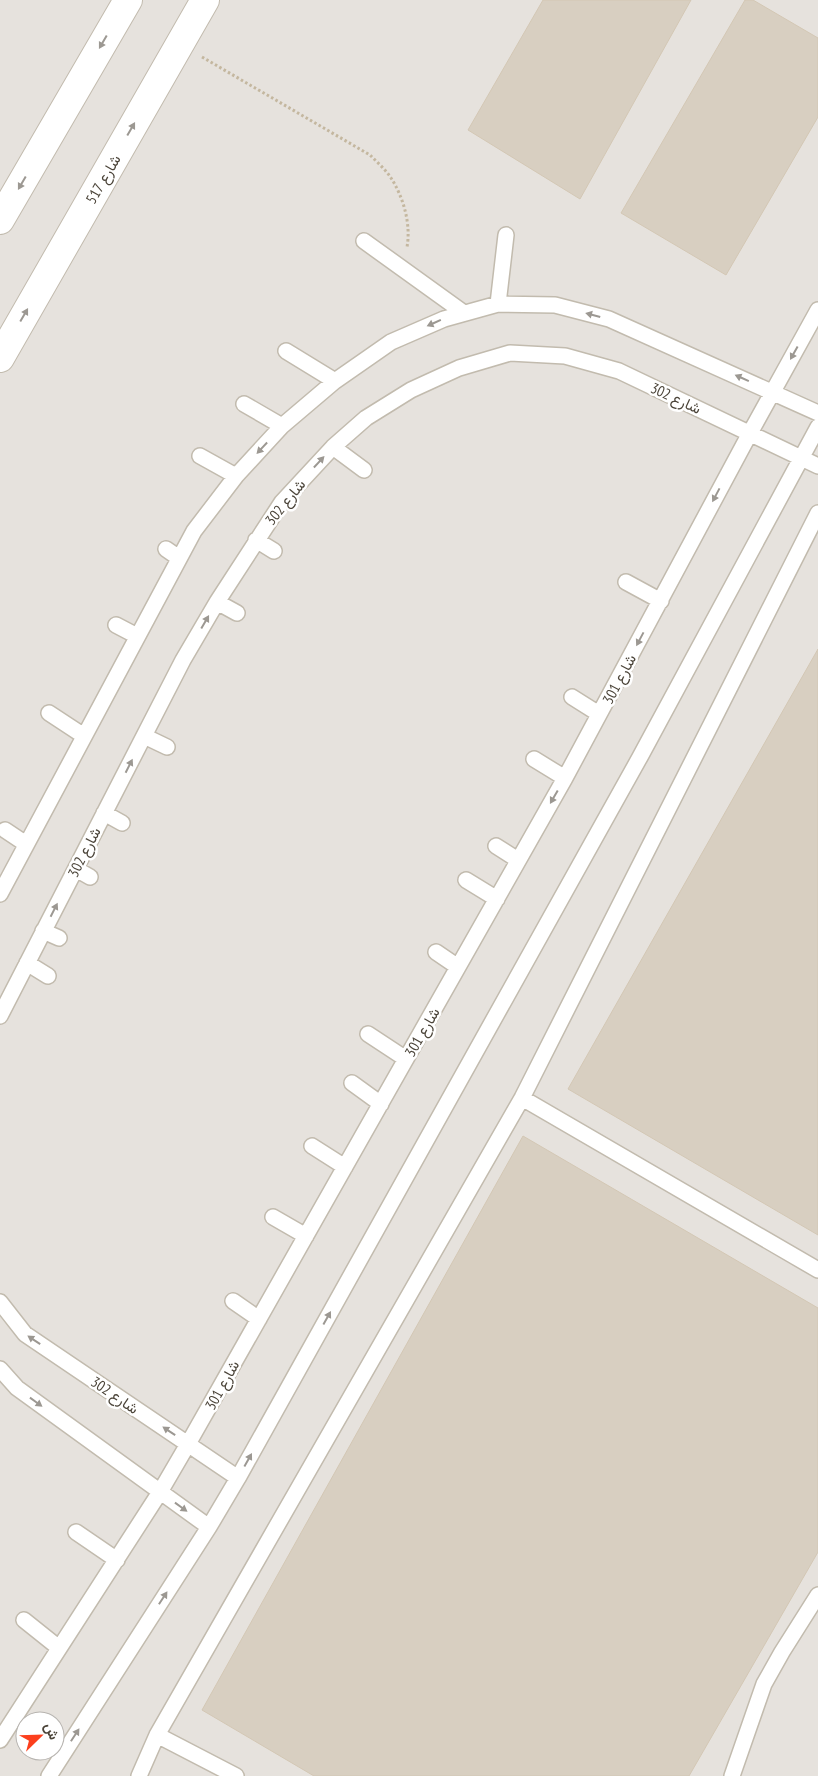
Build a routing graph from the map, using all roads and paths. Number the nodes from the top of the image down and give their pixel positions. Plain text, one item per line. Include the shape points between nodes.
1 (128, 0) edge
2 (205, 0) edge
3 (180, 44) junction
4 (0, 220) edge
5 (506, 235) dead end
6 (364, 241) dead end
7 (403, 270) junction
8 (498, 304) junction
9 (818, 310) edge
10 (464, 313) junction
11 (286, 352) dead end
12 (0, 358) edge
13 (334, 381) junction
14 (772, 392) junction
15 (244, 404) dead end
16 (818, 413) edge
17 (282, 426) junction
18 (818, 427) edge
19 (750, 433) junction
20 (333, 447) junction
21 (200, 456) dead end
22 (801, 458) junction
23 (818, 466) edge
24 (364, 470) dead end
25 (236, 476) junction
26 (818, 513) edge
27 (256, 540) junction
28 (166, 549) dead end
29 (274, 551) dead end
30 (180, 558) junction
31 (626, 582) dead end
32 (661, 601) junction
33 (217, 602) junction
34 (237, 613) dead end
35 (116, 625) dead end
36 (137, 636) junction
37 (572, 697) dead end
38 (49, 713) dead end
39 (600, 714) junction
40 (84, 736) junction
41 (144, 736) junction
42 (166, 747) dead end
43 (534, 759) dead end
44 (565, 778) junction
45 (104, 813) junction
46 (122, 823) dead end
47 (5, 830) dead end
48 (26, 844) junction
49 (496, 846) dead end
50 (518, 860) junction
51 (76, 868) junction
52 (90, 877) dead end
53 (466, 880) dead end
54 (2, 884) edge
55 (498, 898) junction
56 (44, 931) junction
57 (59, 938) dead end
58 (436, 952) dead end
59 (27, 963) junction
60 (458, 968) junction
61 (48, 976) dead end
62 (0, 1016) edge
63 (368, 1034) dead end
64 (406, 1059) junction
65 (352, 1083) dead end
66 (522, 1098) junction
67 (381, 1104) junction
68 (312, 1146) dead end
69 (345, 1167) junction
70 (273, 1217) dead end
71 (306, 1236) junction
72 (818, 1270) edge
73 (233, 1301) dead end
74 (0, 1302) edge
75 (259, 1319) junction
76 (0, 1369) edge
77 (188, 1444) junction
78 (238, 1478) junction
79 (160, 1492) junction
80 (209, 1527) junction
81 (76, 1532) dead end
82 (117, 1560) junction
83 (818, 1595) edge
84 (24, 1620) dead end
85 (59, 1648) junction
86 (157, 1734) junction
87 (0, 1740) edge
88 (49, 1776) edge
89 (139, 1776) edge
90 (236, 1776) edge
91 (732, 1776) edge

1 -> 4 street
2 - 3 street, شارع 517
3 - 7 path via 370,155 391,178 405,207 409,239
12 -> 3 street, شارع 517
5 - 8 lane
6 - 7 lane
7 - 10 lane
8 - 10 lane
14 -> 8 lane via 609,319 555,305
9 -> 14 lane, شارع 301
10 -> 13 lane via 391,342
11 - 13 lane
13 - 17 lane
14 - 16 lane
14 - 19 lane, شارع 301
15 - 17 lane
17 -> 25 lane
18 - 22 lane
19 - 20 lane, شارع 302 via 618,371 565,356 510,353 459,368 411,390 366,418
19 - 22 lane, شارع 302
19 -> 32 lane, شارع 301
20 - 24 lane
27 -> 20 lane, شارع 302 via 282,502
21 - 25 lane
22 - 23 lane, شارع 302
78 -> 22 lane via 635,766
25 - 30 lane via 194,531
26 - 66 lane
27 - 29 lane
27 - 33 lane, شارع 302
28 - 30 lane
30 - 36 lane
31 - 32 lane
32 -> 39 lane, شارع 301
33 - 34 lane
41 -> 33 lane, شارع 302 via 197,650
35 - 36 lane
36 - 40 lane
37 - 39 lane
38 - 40 lane
39 - 44 lane, شارع 301
40 - 48 lane
41 - 42 lane
45 -> 41 lane, شارع 302
43 - 44 lane
44 -> 50 lane, شارع 301
45 - 46 lane
45 - 51 lane, شارع 302
47 - 48 lane
48 - 54 lane
49 - 50 lane
50 - 55 lane, شارع 301
51 - 52 lane
56 -> 51 lane, شارع 302
53 - 55 lane
55 - 60 lane, شارع 301
56 - 57 lane
56 - 59 lane, شارع 302
58 - 60 lane
59 - 61 lane
59 - 62 lane, شارع 302
60 - 64 lane, شارع 301
63 - 64 lane
64 - 67 lane, شارع 301
65 - 67 lane
66 - 72 lane
66 - 86 lane
67 - 69 lane, شارع 301
68 - 69 lane
69 - 71 lane, شارع 301
70 - 71 lane
71 - 75 lane, شارع 301
73 - 75 lane
77 -> 74 lane, شارع 302 via 25,1334
75 - 77 lane, شارع 301
76 -> 79 lane via 17,1388
77 - 78 lane, شارع 302
77 - 79 lane, شارع 301
78 - 80 lane
79 -> 80 lane
79 - 82 lane, شارع 301
88 -> 80 lane
81 - 82 lane
82 - 85 lane, شارع 301
83 - 91 lane via 764,1684
84 - 85 lane
85 - 87 lane, شارع 301
86 - 89 lane
86 - 90 lane

